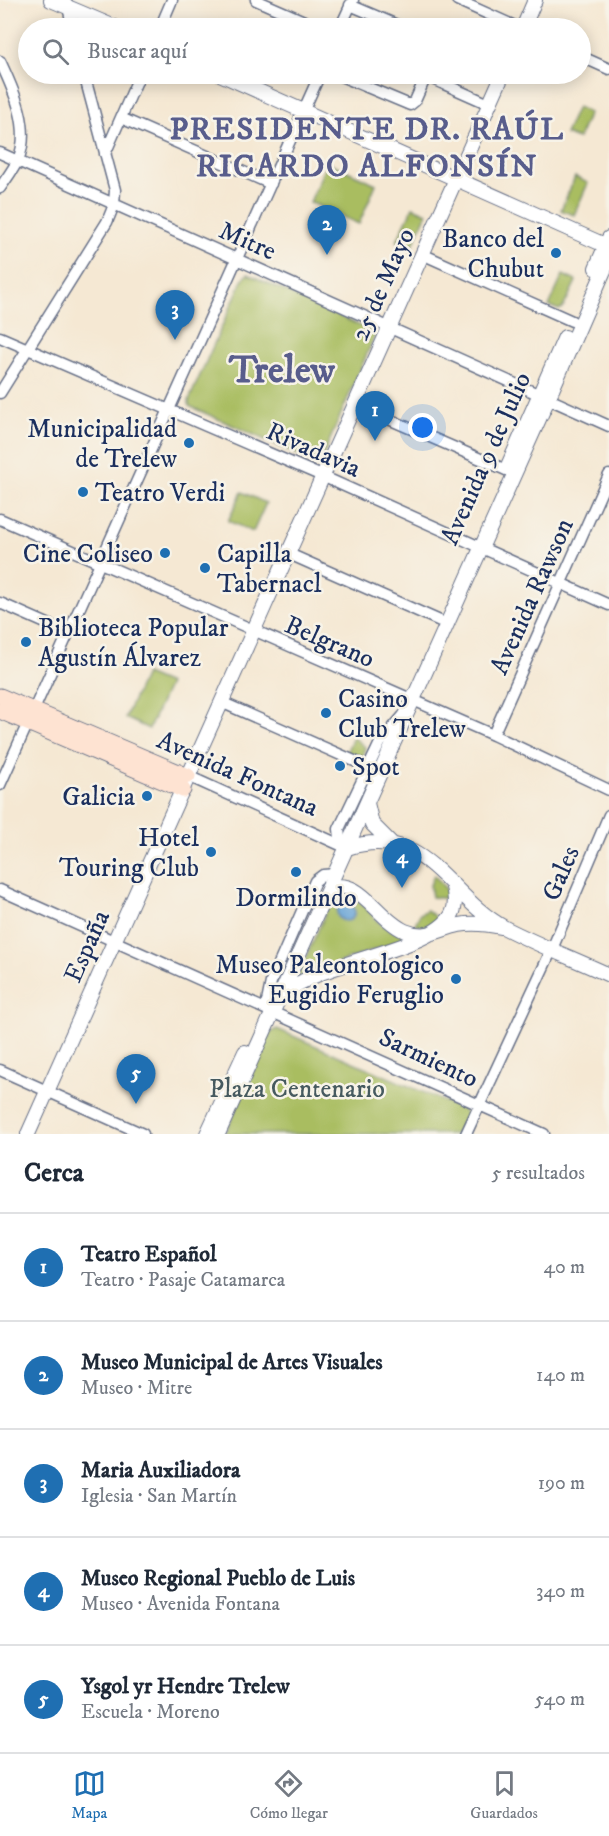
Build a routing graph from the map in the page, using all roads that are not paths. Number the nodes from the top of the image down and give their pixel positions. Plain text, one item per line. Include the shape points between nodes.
1 (51, 0) edge
2 (172, 0) edge
3 (256, 0) edge
4 (457, 0) edge
5 (535, 0) edge
6 (352, 3) edge
7 (67, 4) edge
8 (96, 18) edge
9 (164, 18) edge
10 (297, 18) edge
11 (345, 18) edge
12 (383, 18) edge
13 (498, 18) edge
14 (526, 18) edge
15 (0, 60) edge
16 (591, 61) edge
17 (609, 69) edge
18 (87, 84) edge
19 (135, 84) edge
20 (243, 84) edge
21 (316, 84) edge
22 (360, 84) edge
23 (422, 84) edge
24 (446, 84) edge
25 (498, 84) edge
26 (489, 104) junction
27 (304, 111) junction
28 (120, 118) junction
29 (0, 153) edge
30 (105, 154) junction
31 (17, 161) junction
32 (456, 178) junction
33 (271, 184) junction
34 (0, 188) edge
35 (114, 205) junction
36 (608, 247) edge
37 (422, 254) junction
38 (237, 260) junction
39 (572, 321) junction
40 (388, 328) junction
41 (0, 338) edge
42 (27, 350) junction
43 (0, 393) edge
44 (544, 398) junction
45 (354, 404) junction
46 (169, 410) junction
47 (609, 426) edge
48 (507, 470) junction
49 (609, 475) edge
50 (322, 476) junction
51 (0, 519) edge
52 (477, 547) junction
53 (288, 553) junction
54 (100, 563) junction
55 (561, 584) junction
56 (0, 603) edge
57 (609, 605) edge
58 (440, 621) junction
59 (252, 632) junction
60 (68, 633) junction
61 (0, 696) edge
62 (221, 702) junction
63 (408, 703) junction
64 (0, 711) edge
65 (31, 717) junction
66 (493, 735) junction
67 (366, 770) junction
68 (185, 783) junction
69 (0, 785) edge
70 (609, 790) edge
71 (369, 797) junction
72 (609, 815) edge
73 (391, 843) junction
74 (347, 848) junction
75 (336, 874) junction
76 (452, 883) junction
77 (329, 889) junction
78 (0, 890) edge
79 (503, 927) junction
80 (294, 929) junction
81 (431, 934) junction
82 (115, 940) junction
83 (301, 948) junction
84 (552, 949) junction
85 (609, 975) edge
86 (273, 1005) junction
87 (0, 1070) edge
88 (48, 1090) junction
89 (479, 1105) junction
90 (28, 1134) edge
91 (143, 1134) edge
92 (207, 1134) edge
93 (218, 1134) edge
94 (466, 1134) edge
95 (544, 1134) edge

1 - 7 street
2 - 9 street
3 - 10 street
4 - 13 street
5 - 14 street
6 - 11 street
6 - 12 street
7 - 8 street
15 - 31 street via 20,114 23,136
16 - 17 street
18 - 30 street
19 - 28 street
20 - 27 street
21 - 27 street
22 - 23 street via 410,105
24 - 26 street
25 - 26 street, 25 de Mayo
26 - 32 street, 25 de Mayo
27 - 32 street
27 - 33 street
28 - 30 street
28 - 33 street
29 - 31 street, Mitre
30 - 35 street via 114,180
31 - 34 street
31 - 35 street, Mitre
32 - 36 street
32 - 37 street, 25 de Mayo
33 - 38 street
35 - 38 street, Mitre
35 - 42 street
36 - 39 street, Avenida 9 de Julio
36 - 44 street, Avenida 9 de Julio
37 - 39 street
37 - 40 street, 25 de Mayo
38 - 40 street, Mitre
38 - 46 street
39 - 44 street, Avenida 9 de Julio
40 - 44 street, Mitre
40 - 45 street, 25 de Mayo
41 - 42 street, Rivadavia
42 - 43 street
42 - 46 street, Rivadavia
44 - 47 street, Mitre
44 - 48 street, Avenida 9 de Julio
44 - 52 street, Avenida 9 de Julio
45 - 48 street
45 - 50 street, 25 de Mayo
46 - 50 street, Rivadavia
46 - 54 street
48 - 52 street, Avenida 9 de Julio
49 - 55 street, Avenida Rawson
50 - 52 street, Rivadavia
50 - 53 street, 25 de Mayo
51 - 54 street, Belgrano
52 - 55 street, Rivadavia
52 - 58 street, Avenida 9 de Julio
52 - 63 street, Avenida 9 de Julio
53 - 58 street
53 - 59 street, 25 de Mayo
54 - 59 street, Belgrano
54 - 60 street
55 - 57 street, Rivadavia
55 - 66 street, Avenida Rawson
56 - 60 street
58 - 63 street, Avenida 9 de Julio
59 - 62 street, 25 de Mayo
59 - 63 street, Belgrano
60 - 65 street
61 - 65 main road, Avenida Fontana
62 - 67 street
62 - 68 street, 25 de Mayo
63 - 66 street, Belgrano
63 - 67 street, Avenida 9 de Julio via 383,737
63 - 71 street, Avenida 9 de Julio
64 - 65 main road, Avenida Fontana
65 - 68 main road, Avenida Fontana
65 - 69 street
66 - 70 street, Belgrano
67 - 71 street
67 - 74 street, Avenida 9 de Julio via 339,829
68 - 74 street, Avenida Fontana
68 - 82 street, España
71 - 73 street via 372,824
71 - 74 street, Avenida 9 de Julio
72 - 84 street, Gales
73 - 74 street via 372,842
73 - 76 street via 424,859
74 - 75 street
75 - 77 street
75 - 80 street via 323,875 315,881
76 - 79 street
76 - 81 street via 452,914
77 - 81 street via 340,885 356,890 393,926 412,934
77 - 83 street
78 - 82 street, Sarmiento
79 - 81 street via 470,923
79 - 84 street
80 - 83 street
80 - 86 street via 271,982
81 - 86 street via 303,980
82 - 86 street, Sarmiento
82 - 88 street, España
83 - 86 street
84 - 85 street
84 - 89 street, Gales
86 - 89 street, Sarmiento
86 - 92 street
86 - 93 street
87 - 88 street
88 - 90 street, España
88 - 91 street
89 - 94 street, Gales
89 - 95 street, Sarmiento

